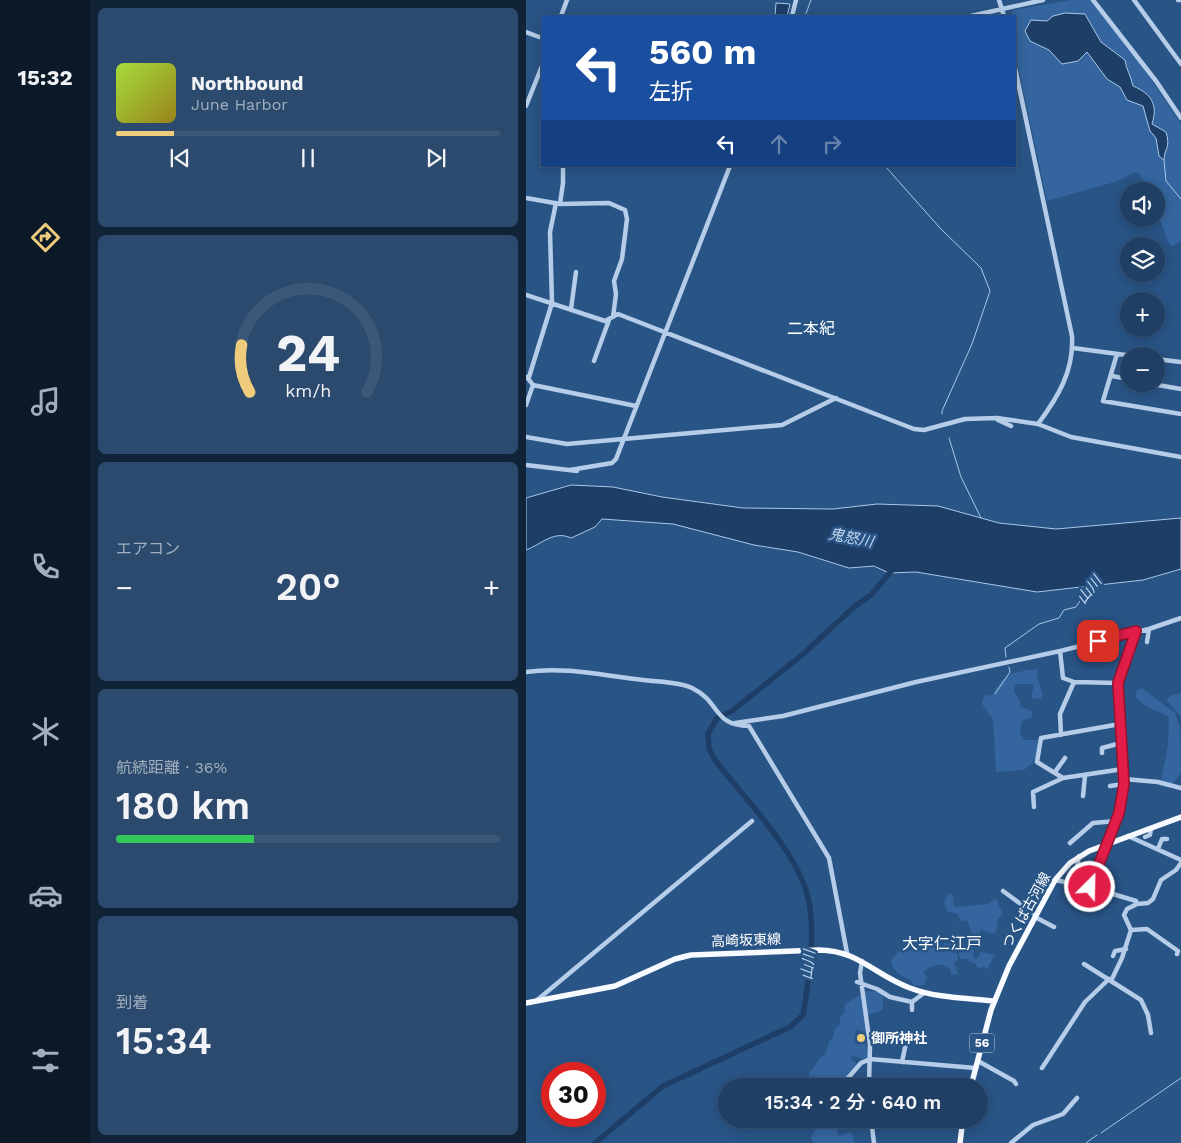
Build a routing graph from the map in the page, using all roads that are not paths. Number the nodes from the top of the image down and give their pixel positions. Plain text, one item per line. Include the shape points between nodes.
1 (567, 0) edge
2 (796, 0) edge
3 (999, 0) edge
4 (1043, 0) edge
5 (1093, 0) edge
6 (1134, 0) edge
7 (1002, 9) junction
8 (561, 15) edge
9 (792, 15) edge
10 (975, 15) edge
11 (1004, 15) edge
12 (526, 32) edge
13 (541, 38) edge
14 (1181, 64) edge
15 (541, 68) edge
16 (1016, 73) edge
17 (526, 106) edge
18 (1181, 118) edge
19 (563, 167) edge
20 (730, 167) edge
21 (526, 198) edge
22 (558, 203) junction
23 (576, 272) dead end
24 (526, 295) edge
25 (552, 303) junction
26 (571, 309) junction
27 (611, 318) junction
28 (665, 332) junction
29 (1073, 348) junction
30 (1117, 354) junction
31 (1120, 354) edge
32 (1165, 360) edge
33 (594, 361) dead end
34 (1181, 362) edge
35 (1112, 376) junction
36 (527, 377) edge
37 (1120, 378) edge
38 (533, 385) junction
39 (1165, 386) edge
40 (1181, 388) edge
41 (836, 398) junction
42 (526, 405) edge
43 (636, 406) junction
44 (1181, 414) edge
45 (982, 418) junction
46 (1038, 424) junction
47 (1011, 426) dead end
48 (526, 437) edge
49 (624, 438) junction
50 (1181, 457) edge
51 (526, 465) edge
52 (570, 470) junction
53 (577, 471) dead end
54 (1180, 618) edge
55 (1149, 629) junction
56 (1136, 631) junction
57 (1147, 642) dead end
58 (1060, 651) junction
59 (526, 672) edge
60 (1074, 682) junction
61 (1118, 683) junction
62 (728, 722) junction
63 (1120, 724) junction
64 (1061, 735) junction
65 (1121, 743) junction
66 (1102, 753) dead end
67 (1066, 758) dead end
68 (1123, 769) junction
69 (1055, 772) junction
70 (1085, 776) junction
71 (1062, 778) junction
72 (1124, 782) junction
73 (1110, 786) dead end
74 (1181, 788) edge
75 (1083, 796) dead end
76 (1034, 807) dead end
77 (1181, 817) edge
78 (752, 821) dead end
79 (1116, 821) junction
80 (1151, 828) junction
81 (1128, 836) junction
82 (1145, 837) dead end
83 (1168, 839) dead end
84 (1070, 843) dead end
85 (1108, 843) junction
86 (1158, 849) junction
87 (1080, 856) junction
88 (1181, 861) edge
89 (1055, 880) junction
90 (1074, 884) junction
91 (1092, 888) junction
92 (1003, 891) dead end
93 (1079, 903) dead end
94 (1137, 904) junction
95 (1036, 916) junction
96 (1054, 927) dead end
97 (1131, 930) junction
98 (1126, 949) junction
99 (847, 954) junction
100 (1177, 954) dead end
101 (1113, 956) dead end
102 (863, 961) junction
103 (1084, 964) dead end
104 (1110, 980) junction
105 (859, 984) junction
106 (924, 992) junction
107 (536, 1001) junction
108 (994, 1001) junction
109 (912, 1002) junction
110 (526, 1003) edge
111 (912, 1010) dead end
112 (1151, 1033) dead end
113 (906, 1044) dead end
114 (870, 1059) junction
115 (978, 1061) junction
116 (902, 1062) junction
117 (975, 1068) junction
118 (1042, 1068) dead end
119 (848, 1078) edge
120 (869, 1078) edge
121 (973, 1078) edge
122 (1016, 1084) dead end
123 (1077, 1098) dead end
124 (872, 1128) edge
125 (962, 1128) edge
126 (874, 1143) edge
127 (960, 1143) edge
128 (1011, 1143) edge

1 - 8 street
2 - 9 street
3 - 7 street
4 - 7 street
5 - 18 street
6 - 14 street
7 - 10 street
7 - 11 street
12 - 13 street
15 - 17 street
16 - 29 street
19 - 22 street via 564,183
20 - 28 street
21 - 22 street
22 - 25 street via 550,232
22 - 27 street via 609,203 623,207 626,212 623,256 614,281 615,300
23 - 26 street
24 - 25 street
25 - 26 street
25 - 36 street
26 - 27 street
27 - 28 street via 618,314
27 - 33 street
28 - 41 street
28 - 43 street
29 - 30 street
29 - 46 street via 1062,388
30 - 31 street
30 - 35 street
32 - 34 street
35 - 37 street
35 - 44 street via 1103,401
36 - 38 street
38 - 42 street
38 - 43 street
39 - 40 street
41 - 45 street via 914,429 924,430
41 - 49 street via 782,425
43 - 49 street
45 - 46 street
45 - 47 street
46 - 50 street via 1071,437
48 - 49 street via 567,444
49 - 52 street via 614,462
51 - 52 street
52 - 53 street
54 - 55 street
55 - 56 street
55 - 57 street
56 - 58 street
56 - 61 street
58 - 60 street via 1063,678
58 - 62 street via 783,716
59 - 62 street via 555,670 690,687 709,700
60 - 61 street
60 - 64 street via 1060,714
61 - 63 street
62 - 99 street via 749,726 829,858
63 - 64 street
63 - 65 street
64 - 69 street via 1041,738 1037,762
65 - 66 street via 1102,748
65 - 68 street
67 - 69 street
68 - 70 street
68 - 72 street
69 - 71 street
70 - 71 street
70 - 75 street
71 - 76 street via 1033,792
72 - 73 street
72 - 74 street via 1158,782
72 - 79 street
77 - 80 main road, つくば古河線 / 56
78 - 107 street
79 - 84 street via 1093,823
79 - 85 street
80 - 81 main road, つくば古河線 / 56
80 - 82 street via 1150,835
81 - 85 main road, つくば古河線 / 56
81 - 86 street
83 - 86 street via 1162,839
85 - 87 main road, つくば古河線 / 56
85 - 91 street
86 - 88 street
87 - 89 main road, つくば古河線 / 56
87 - 90 street
88 - 94 street via 1176,870 1161,880 1153,900
89 - 90 street
89 - 95 main road, つくば古河線 / 56
90 - 91 street
91 - 93 street
91 - 94 street
92 - 95 street
94 - 97 street via 1127,909 1124,915
95 - 96 street
95 - 108 main road, つくば古河線 / 56
97 - 98 street
97 - 100 street via 1147,929 1178,951
98 - 101 street via 1115,951
98 - 104 street
99 - 102 main road, 高崎坂東線
99 - 107 main road, 高崎坂東線 via 816,950 686,956 622,984
102 - 105 street
102 - 106 main road, 高崎坂東線 via 898,983
103 - 104 street
104 - 112 street via 1141,1000
104 - 118 street via 1085,1002
105 - 109 street
105 - 114 street
106 - 108 main road, 高崎坂東線
106 - 109 street
107 - 110 main road, 高崎坂東線
108 - 115 main road, つくば古河線 / 56
109 - 111 street
113 - 116 street
114 - 116 street
114 - 119 street via 860,1063
114 - 120 street
115 - 117 main road, つくば古河線 / 56
115 - 122 street
116 - 117 street
117 - 121 main road, つくば古河線 / 56
123 - 128 street via 1063,1114 1032,1125
124 - 126 street
125 - 127 main road

